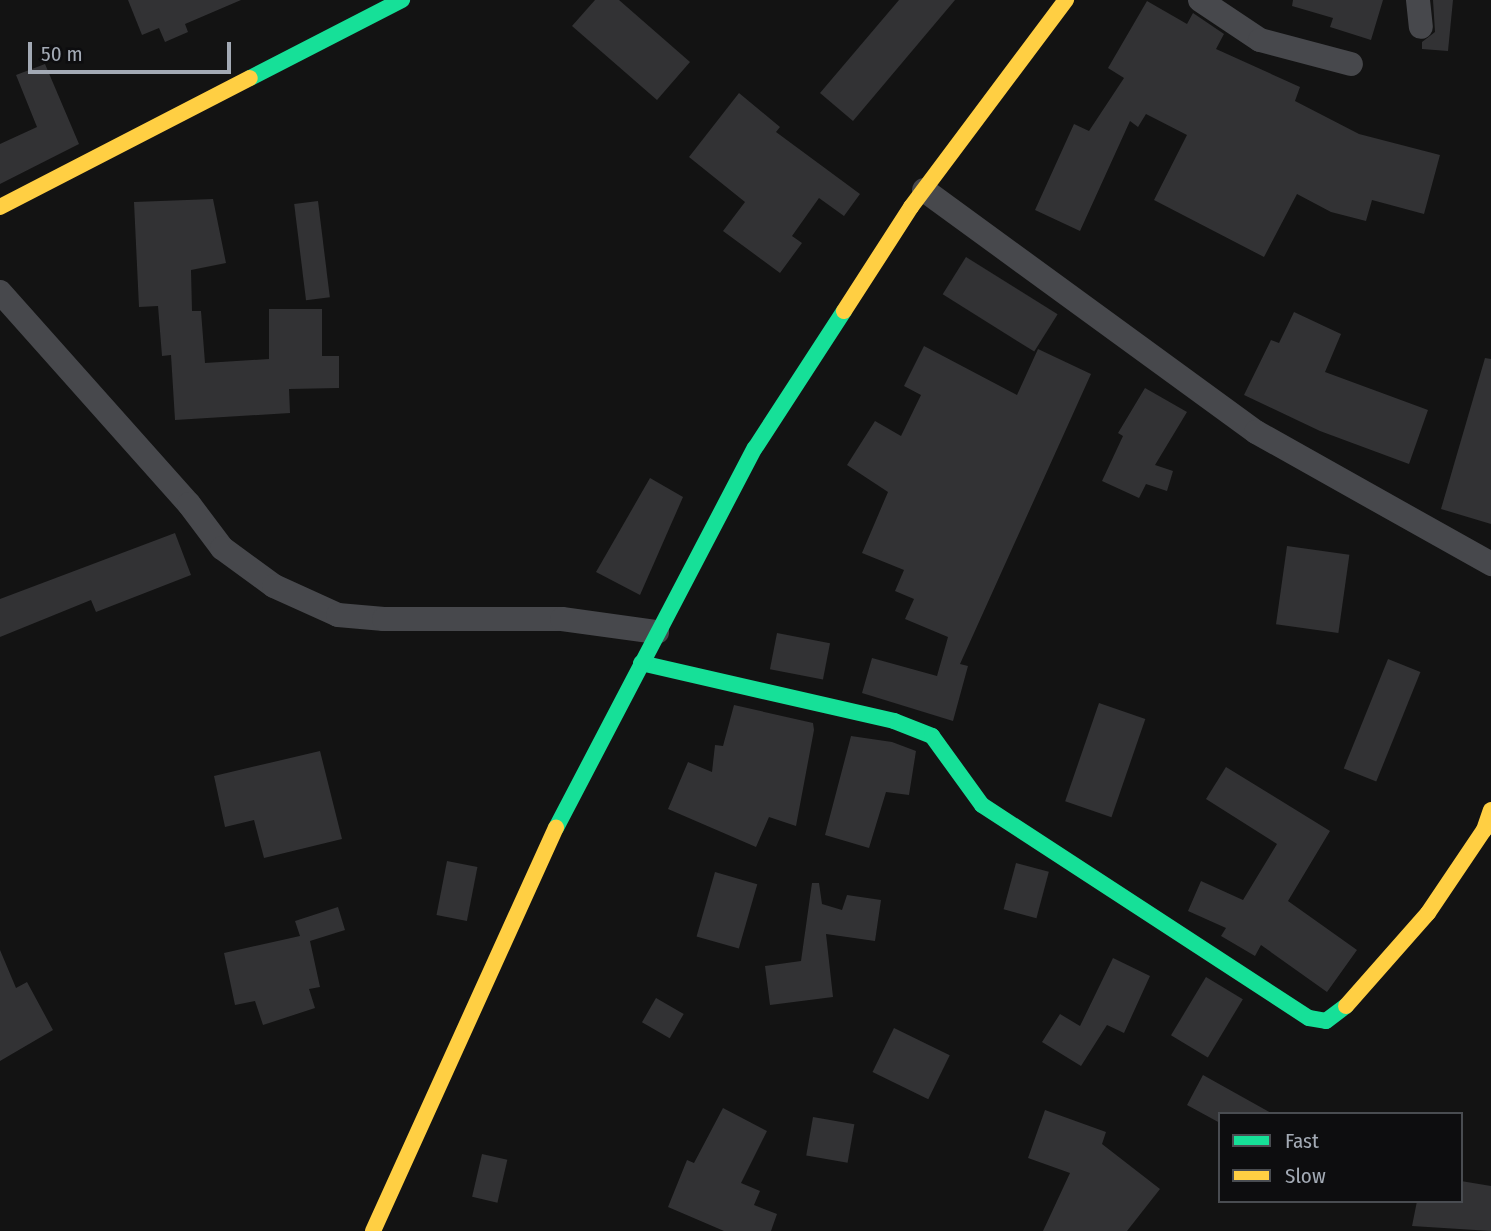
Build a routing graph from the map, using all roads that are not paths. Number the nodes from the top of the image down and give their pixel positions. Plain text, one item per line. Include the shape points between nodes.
1 (402, 0) edge
2 (1066, 0) edge
3 (1200, 0) edge
4 (1418, 0) edge
5 (1421, 27) dead end
6 (1350, 64) dead end
7 (924, 190) junction
8 (0, 207) edge
9 (0, 292) edge
10 (1491, 564) edge
11 (657, 632) junction
12 (641, 663) junction
13 (1491, 810) edge
14 (373, 1231) edge

1 - 8 street
2 - 7 street
3 - 6 street via 1260,40
4 - 5 street
7 - 10 street via 1256,432
7 - 11 street via 755,448
9 - 11 street via 180,494 222,548 274,586 338,615 562,619
11 - 12 street
12 - 13 street via 894,720 932,736 982,805 1326,1021 1342,1010 1428,913 1478,840
12 - 14 street via 575,787

